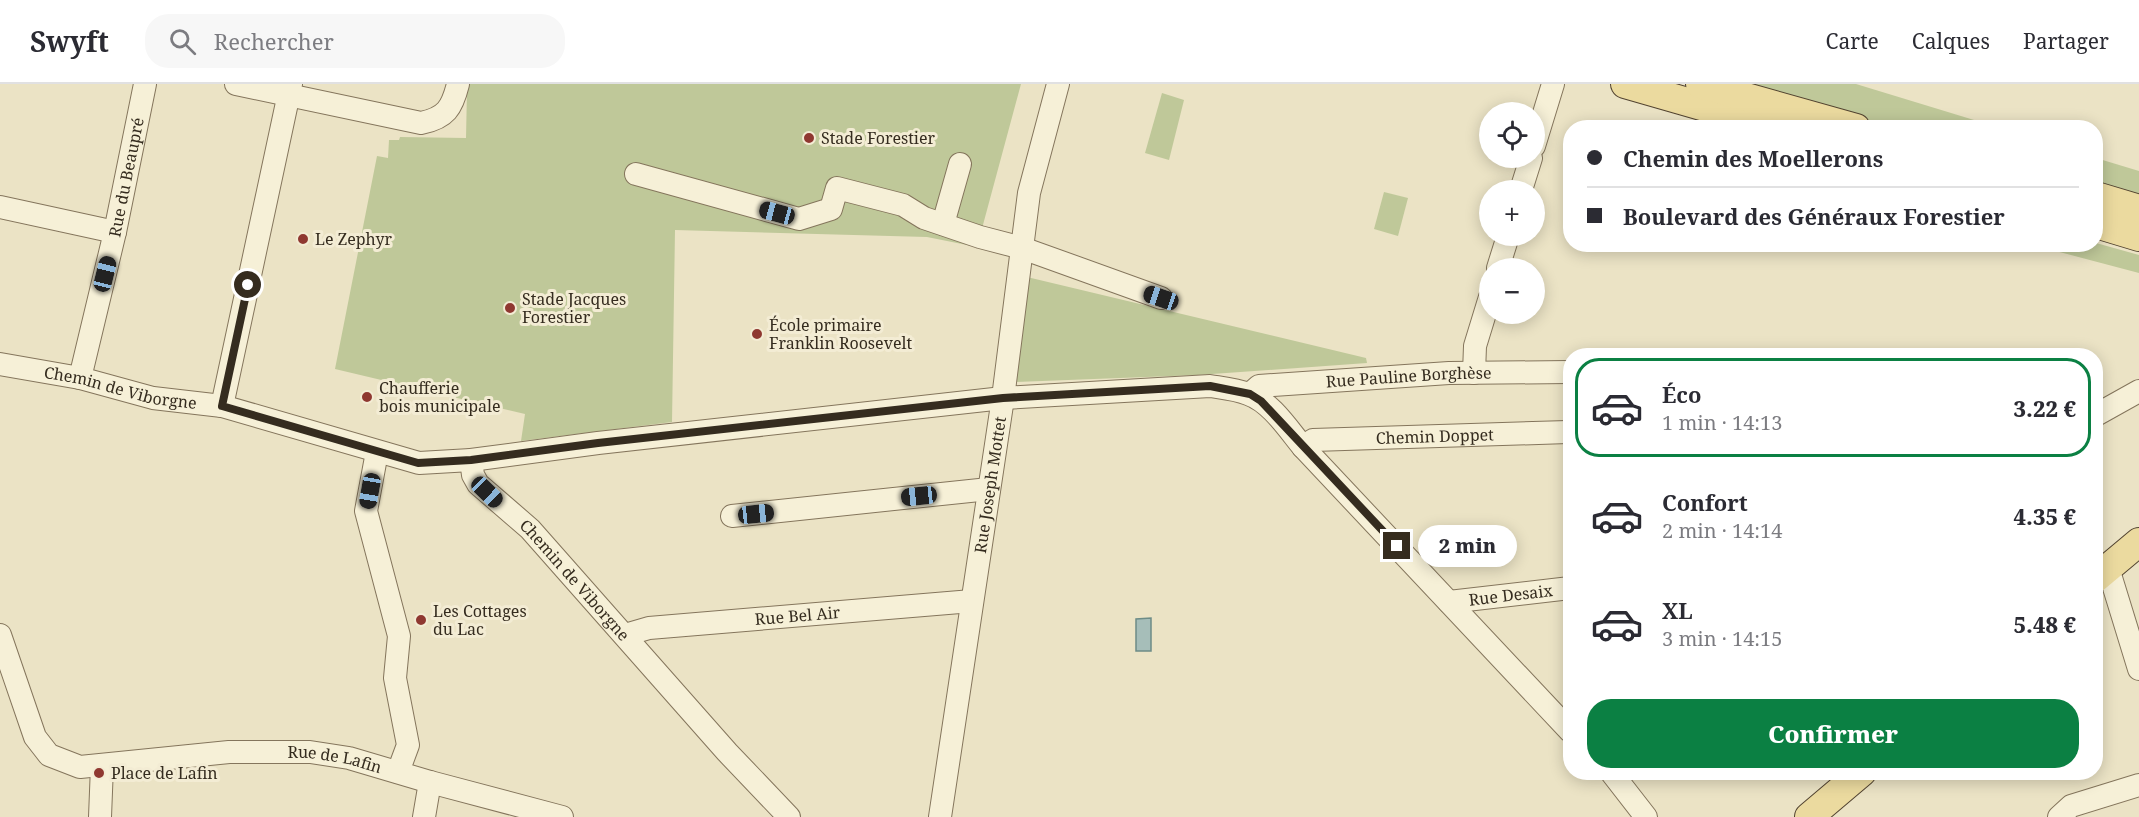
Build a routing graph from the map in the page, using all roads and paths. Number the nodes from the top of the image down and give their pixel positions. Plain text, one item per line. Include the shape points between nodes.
1 (145, 84) edge
2 (236, 84) edge
3 (458, 84) edge
4 (1058, 84) edge
5 (1625, 84) edge
6 (1700, 84) edge
7 (1553, 85) edge
8 (289, 90) edge
9 (1545, 111) edge
10 (1751, 120) edge
11 (1828, 120) edge
12 (960, 164) dead end
13 (636, 174) dead end
14 (2103, 198) edge
15 (0, 207) edge
16 (2139, 209) edge
17 (2103, 219) edge
18 (943, 224) junction
19 (2103, 226) edge
20 (2139, 230) edge
21 (115, 232) junction
22 (2139, 237) edge
23 (1022, 248) junction
24 (1161, 298) dead end
25 (1482, 324) edge
26 (0, 364) edge
27 (1474, 372) junction
28 (1563, 372) edge
29 (80, 378) junction
30 (2139, 391) edge
31 (1250, 394) junction
32 (1003, 398) junction
33 (222, 406) junction
34 (2103, 411) edge
35 (1563, 432) edge
36 (1303, 447) junction
37 (377, 452) junction
38 (471, 460) junction
39 (989, 489) junction
40 (732, 516) dead end
41 (2139, 542) edge
42 (2103, 572) edge
43 (2103, 576) edge
44 (1563, 589) edge
45 (972, 601) junction
46 (1449, 602) junction
47 (0, 635) edge
48 (625, 635) junction
49 (2139, 669) edge
50 (1563, 724) edge
51 (91, 767) junction
52 (398, 772) junction
53 (1617, 780) edge
54 (1852, 780) edge
55 (430, 782) junction
56 (2139, 785) edge
57 (1818, 809) edge
58 (100, 817) edge
59 (424, 817) edge
60 (562, 817) edge
61 (789, 817) edge
62 (940, 817) edge
63 (1646, 817) edge
64 (1803, 817) edge
65 (2059, 817) edge

1 - 21 street, Rue du Beaupré
2 - 8 street
3 - 8 street via 454,101 439,119 422,123
4 - 23 street, Rue Joseph Mottet via 1029,193
5 - 10 main road
6 - 11 main road
7 - 9 street
8 - 33 street
12 - 18 street
13 - 18 street via 799,219 831,209 837,188 903,205
14 - 16 main road
15 - 21 street
17 - 20 main road
18 - 23 street
19 - 22 main road
21 - 29 street, Rue du Beaupré
23 - 24 street
23 - 32 street, Rue Joseph Mottet
25 - 27 street via 1475,346
26 - 29 street, Chemin de Viborgne
27 - 28 street, Rue Pauline Borghèse
27 - 31 street, Rue Pauline Borghèse via 1260,386
29 - 33 street, Chemin de Viborgne via 153,398
30 - 34 street
31 - 32 street via 1210,386
31 - 36 street via 1275,414
32 - 38 street
32 - 39 street, Rue Joseph Mottet
33 - 37 street, Chemin de Viborgne
35 - 36 street, Chemin Doppet via 1313,440
36 - 46 street
37 - 38 street, Chemin de Viborgne via 418,463
37 - 52 street via 366,511 399,636 395,678 408,745
38 - 48 street, Chemin de Viborgne via 478,484 530,529
39 - 40 street
39 - 45 street, Rue Joseph Mottet
41 - 42 main road
43 - 49 street
44 - 46 street, Rue Desaix
45 - 48 street, Rue Bel Air via 649,628
45 - 62 street, Rue Joseph Mottet
46 - 50 street
47 - 51 street via 35,737 49,755
48 - 61 street, Chemin de Viborgne
51 - 52 street, Rue de Lafin via 228,752 310,752
51 - 58 street
52 - 55 street, Rue de Lafin
53 - 63 street
54 - 57 main road
55 - 59 street
55 - 60 street, Rue de Lafin
56 - 65 street via 2071,806
57 - 64 main road

